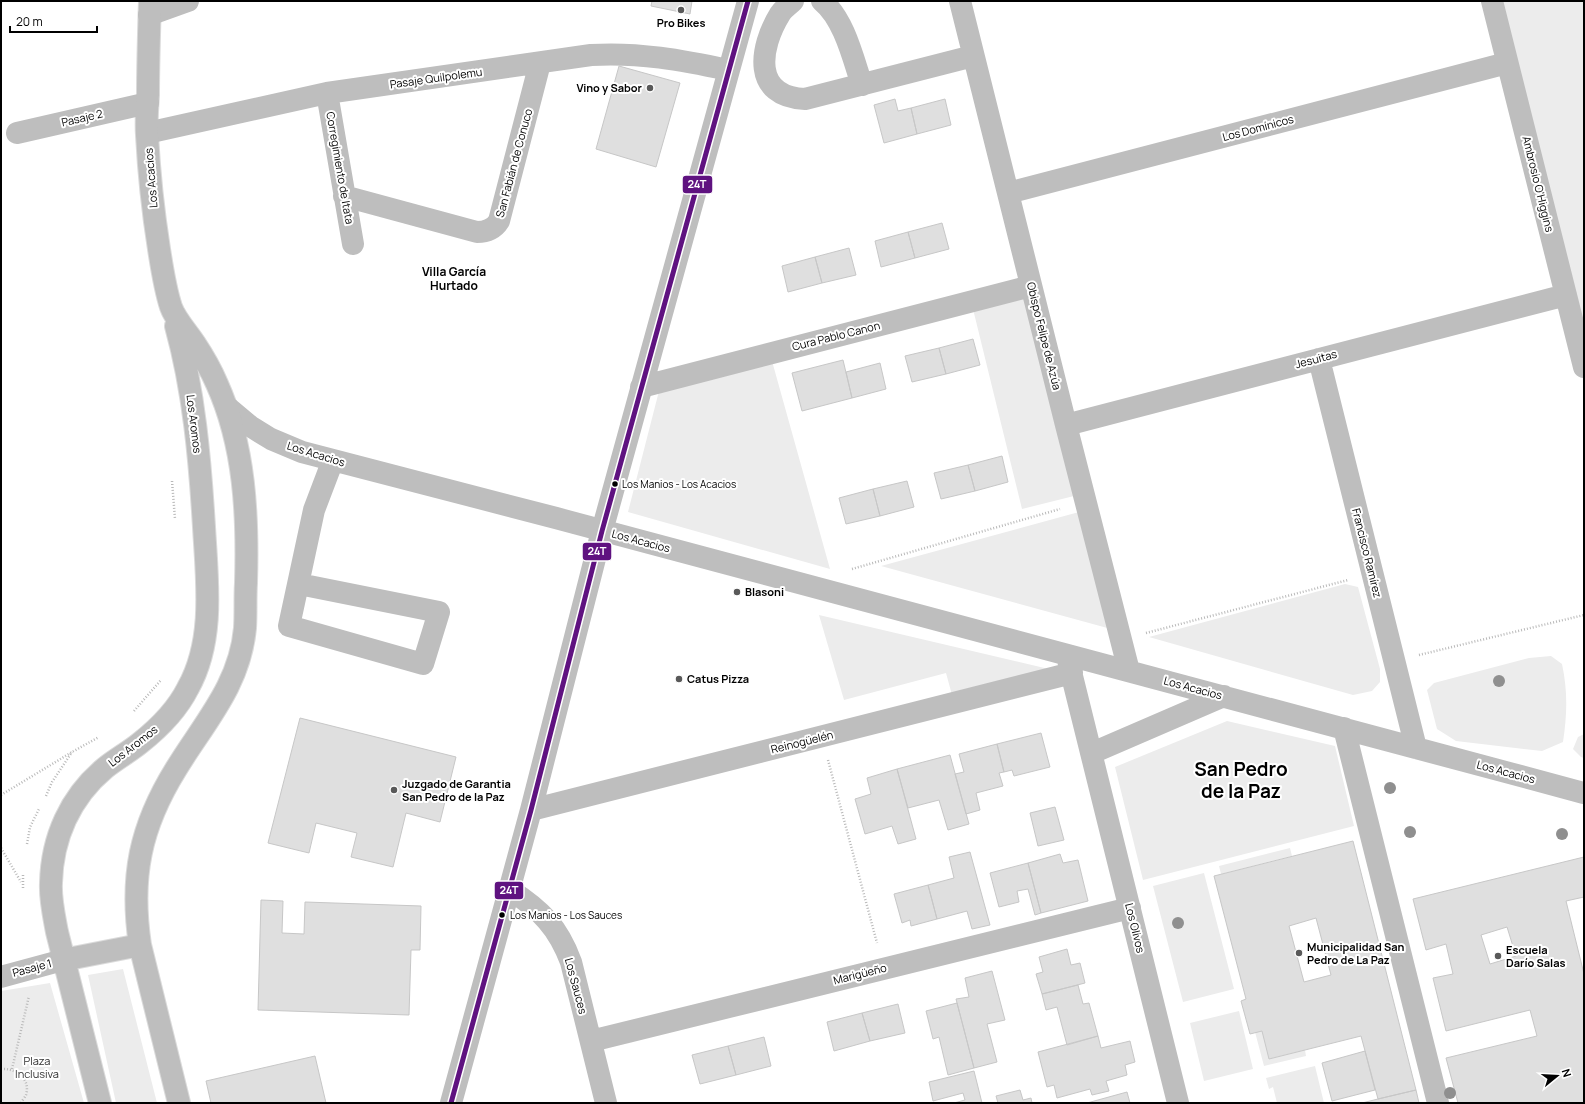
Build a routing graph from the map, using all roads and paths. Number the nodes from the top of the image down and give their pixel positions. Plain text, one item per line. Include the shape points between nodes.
1 (188, 1) edge
2 (748, 1) edge
3 (793, 1) edge
4 (822, 1) edge
5 (960, 1) edge
6 (1492, 1) edge
7 (150, 8) edge
8 (973, 56) junction
9 (540, 63) junction
10 (1507, 63) junction
11 (728, 70) junction
12 (862, 85) junction
13 (327, 93) junction
14 (148, 103) junction
15 (17, 132) dead end
16 (147, 133) junction
17 (1008, 192) junction
18 (344, 196) junction
19 (353, 244) dead end
20 (1031, 286) junction
21 (1566, 295) junction
22 (171, 309) junction
23 (1318, 359) junction
24 (1584, 367) edge
25 (641, 387) junction
26 (226, 406) junction
27 (1066, 424) junction
28 (333, 460) junction
29 (172, 481) dead end
30 (1086, 502) junction
31 (176, 526) dead end
32 (602, 531) junction
33 (846, 571) dead end
34 (1372, 573) junction
35 (299, 584) junction
36 (1584, 615) edge
37 (1121, 640) junction
38 (1394, 662) junction
39 (1070, 664) junction
40 (1129, 671) junction
41 (165, 674) dead end
42 (1224, 696) junction
43 (131, 715) dead end
44 (1344, 728) junction
45 (103, 735) dead end
46 (822, 737) junction
47 (1416, 748) junction
48 (1092, 754) junction
49 (1584, 793) edge
50 (1, 795) edge
51 (531, 810) junction
52 (1, 848) edge
53 (22, 883) dead end
54 (510, 890) junction
55 (1130, 908) junction
56 (140, 945) junction
57 (63, 960) junction
58 (36, 968) junction
59 (884, 968) junction
60 (1, 977) edge
61 (591, 1041) junction
62 (1, 1069) edge
63 (12, 1069) junction
64 (21, 1103) edge
65 (100, 1103) edge
66 (179, 1103) edge
67 (451, 1103) edge
68 (606, 1103) edge
69 (1178, 1103) edge
70 (1438, 1103) edge

1 - 7 street
2 - 11 street
3 - 12 street via 781,13 771,32 763,62 768,82 784,96 805,100
4 - 12 street via 835,16
5 - 8 street, Obispo Felipe de Azúa
6 - 10 street, Ambrosio O'Higgins
7 - 14 street, Los Acacios
8 - 12 street
8 - 17 street, Obispo Felipe de Azúa
9 - 11 street, Pasaje Quilpolemu via 617,53 673,58
9 - 13 street, Pasaje Quilpolemu
9 - 18 street, San Fabián de Conuco via 496,226 490,230 477,232
10 - 17 street, Los Domínicos
10 - 21 street, Ambrosio O'Higgins
11 - 25 street
13 - 16 street, Pasaje Quilpolemu
13 - 18 street, Corregimiento de Itata
14 - 15 street, Pasaje 2
14 - 16 street, Los Acacios
16 - 22 street, Los Acacios via 155,225
17 - 20 street, Obispo Felipe de Azúa
18 - 19 street, Corregimiento de Itata
20 - 25 street, Cura Pablo Canon
20 - 27 street, Obispo Felipe de Azúa
21 - 23 street, Jesuitas
21 - 24 street, Ambrosio O'Higgins
22 - 26 street, Los Acacios via 198,348
22 - 57 street, Los Aromos via 182,345 189,382 201,479 207,582 204,639 197,668 176,707 153,732 104,768 87,785 63,824 55,846 51,884 52,905
23 - 27 street, Jesuitas
23 - 34 street, Francisco Ramírez
25 - 32 street
26 - 28 street, Los Acacios via 271,439 302,452
26 - 56 street via 239,452 244,506 247,561 245,629 235,670 220,703 176,769 148,827 137,868 135,889
27 - 30 street, Obispo Felipe de Azúa
28 - 32 street, Los Acacios
28 - 35 street via 314,510
29 - 31 path
30 - 33 path
30 - 37 street, Obispo Felipe de Azúa
32 - 39 street, Los Acacios
32 - 51 street
34 - 37 path
34 - 38 street, Francisco Ramírez
35 - 35 street via 288,626 423,664 439,612
36 - 38 path
37 - 40 street, Obispo Felipe de Azúa
38 - 47 street, Francisco Ramírez
39 - 40 street, Los Acacios
39 - 46 street, Reinogüelén
39 - 48 street, Los Olivos
40 - 42 street, Los Acacios
41 - 43 path
42 - 44 street, Los Acacios
42 - 48 street
44 - 47 street, Los Acacios
44 - 70 street
45 - 50 path
46 - 51 street, Reinogüelén
46 - 59 path
47 - 49 street, Los Acacios
48 - 55 street, Los Olivos
51 - 54 street
52 - 53 path
54 - 61 street, Los Sauces via 544,915 565,945
54 - 67 street
55 - 59 street, Marigüeño
55 - 69 street, Los Olivos
56 - 57 street, Pasaje 1
56 - 66 street
57 - 58 street, Pasaje 1
57 - 65 street, Los Aromos
58 - 60 street, Pasaje 1
58 - 63 path
59 - 61 street, Marigüeño
61 - 68 street, Los Sauces
62 - 63 path
63 - 64 path via 21,1075 26,1084 26,1094

